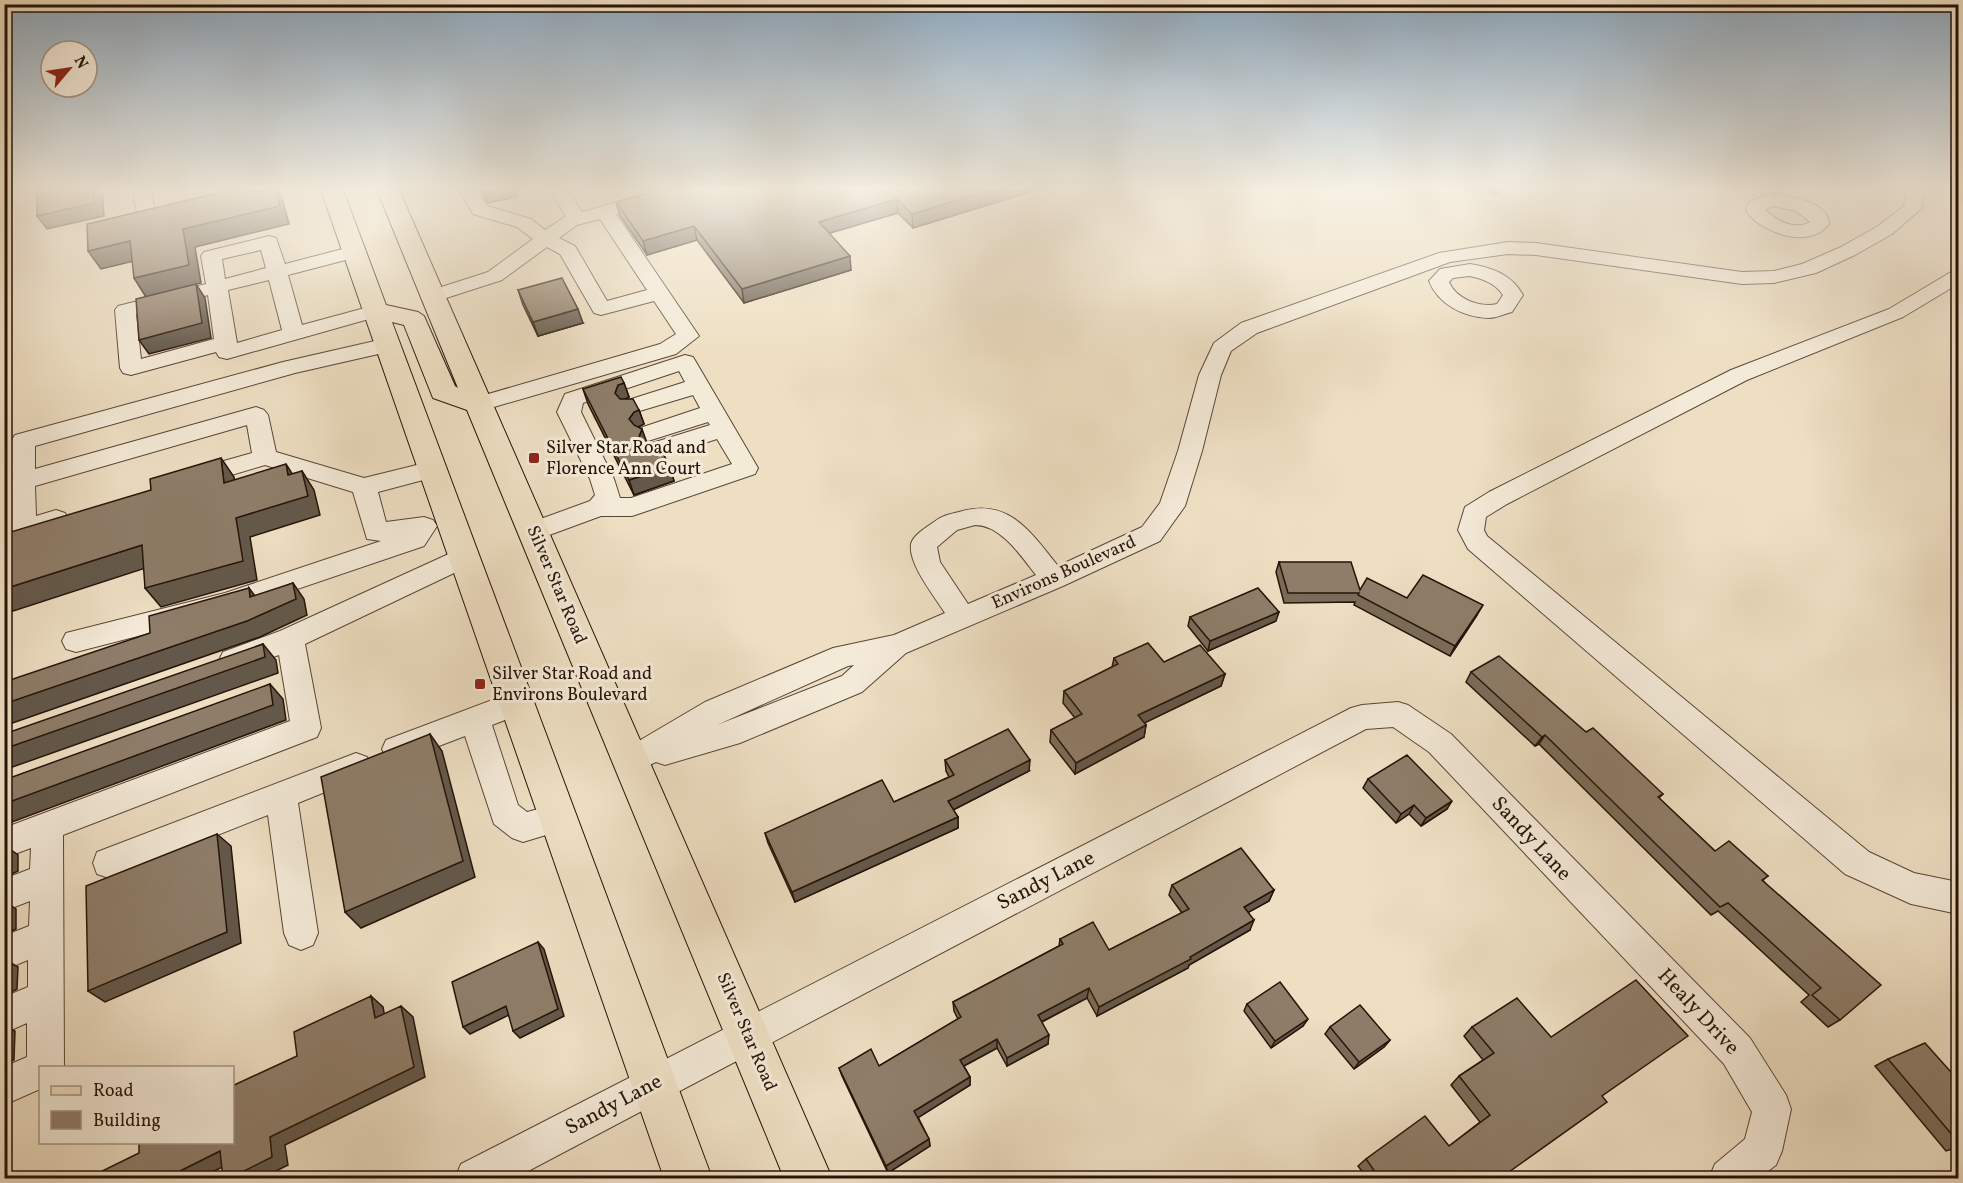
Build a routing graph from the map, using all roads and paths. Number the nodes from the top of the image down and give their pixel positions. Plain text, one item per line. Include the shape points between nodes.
1 (256, 245) edge
2 (270, 245) edge
3 (352, 245) edge
4 (412, 245) edge
5 (536, 245) edge
6 (560, 245) edge
7 (627, 245) edge
8 (1848, 245) edge
9 (1859, 245) edge
10 (1854, 248) junction
11 (354, 252) junction
12 (277, 272) junction
13 (1959, 276) edge
14 (217, 287) junction
15 (659, 293) junction
16 (434, 297) junction
17 (376, 311) junction
18 (294, 334) junction
19 (226, 343) junction
20 (388, 345) junction
21 (248, 379) junction
22 (708, 402) junction
23 (479, 404) junction
24 (256, 415) junction
25 (14, 444) edge
26 (737, 453) junction
27 (265, 457) junction
28 (433, 469) junction
29 (671, 475) edge
30 (23, 481) junction
31 (177, 483) edge
32 (364, 487) junction
33 (631, 490) edge
34 (603, 502) junction
35 (78, 513) edge
36 (438, 525) junction
37 (533, 532) junction
38 (464, 557) junction
39 (1054, 579) junction
40 (962, 617) junction
41 (290, 639) junction
42 (76, 641) dead end
43 (204, 670) edge
44 (516, 703) junction
45 (475, 719) junction
46 (630, 762) junction
47 (281, 795) junction
48 (558, 818) junction
49 (46, 827) junction
50 (4, 843) edge
51 (109, 863) dead end
52 (45, 879) junction
53 (1577, 888) joint
54 (4, 895) edge
55 (1959, 898) edge
56 (301, 933) dead end
57 (45, 937) junction
58 (4, 953) edge
59 (45, 998) junction
60 (4, 1015) edge
61 (747, 1036) junction
62 (45, 1066) edge
63 (39, 1070) edge
64 (653, 1084) junction
65 (4, 1086) edge
66 (476, 1179) edge
67 (688, 1179) edge
68 (808, 1179) edge
69 (1729, 1179) edge

1 - 14 street via 211,256
2 - 12 street
3 - 11 main road
4 - 16 main road, Silver Star Road
5 - 16 street via 495,276
6 - 15 street via 568,250 601,309
7 - 15 street
8 - 10 street
9 - 10 street, Environs Boulevard
10 - 39 street, Environs Boulevard via 1803,270 1776,277 1742,278 1508,248 1446,257 1439,268 1249,328 1222,348 1210,375 1172,506 1151,534
11 - 12 street
11 - 17 main road
12 - 14 street
12 - 18 street
13 - 55 street via 1896,313 1739,375 1509,493 1474,513 1471,530 1477,542 1857,863 1911,888
14 - 19 street
14 - 19 street via 125,310 131,368
15 - 23 street via 688,336 668,349
16 - 23 main road, Silver Star Road
17 - 18 street
17 - 20 main road
17 - 23 main road via 415,321 443,392
18 - 19 street via 227,352
20 - 21 street
20 - 28 main road
21 - 24 street
21 - 25 street
22 - 22 street via 643,423
22 - 26 street
22 - 34 street via 685,363 573,399 569,412 594,440
23 - 37 main road, Silver Star Road
24 - 27 street
24 - 30 street
25 - 30 street
26 - 29 street
26 - 34 street via 746,468 632,507
27 - 31 street
27 - 32 street
28 - 32 street
28 - 36 main road
30 - 35 street via 23,529
32 - 36 street via 376,532
33 - 34 street
34 - 37 street
36 - 38 main road
36 - 42 street via 415,539 228,603
37 - 46 main road, Silver Star Road
38 - 41 street
38 - 44 main road
39 - 40 street, Environs Boulevard
39 - 40 street via 1022,538 991,516 974,516 948,524 924,544 927,563
40 - 46 street, Environs Boulevard via 898,645 852,684 729,734
41 - 43 street
41 - 49 street via 286,684 306,728
44 - 45 street
44 - 48 main road
45 - 47 street
45 - 48 street via 505,814 523,828
46 - 61 main road, Silver Star Road
47 - 51 street
47 - 56 street
48 - 64 main road
49 - 50 street
49 - 52 street
52 - 54 street
52 - 57 street
53 - 61 street, Sandy Lane via 1440,743 1398,714 1362,717
53 - 69 street, Healy Drive via 1737,1051 1772,1109 1762,1151
57 - 58 street
57 - 59 street
59 - 60 street
59 - 62 street
61 - 64 street, Sandy Lane
61 - 68 main road, Silver Star Road
63 - 65 street
64 - 66 street, Sandy Lane
64 - 67 main road

